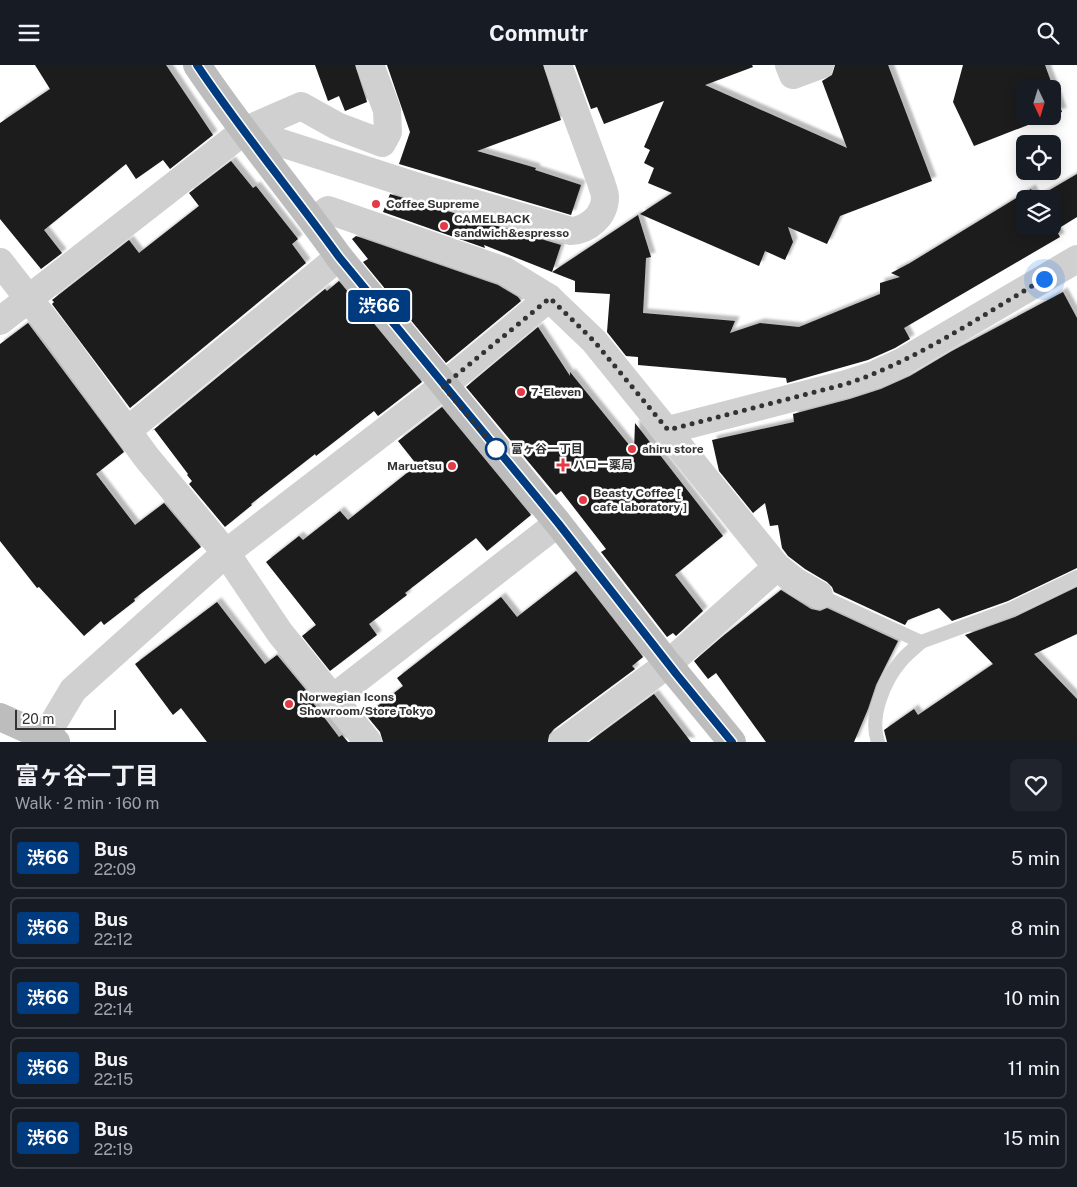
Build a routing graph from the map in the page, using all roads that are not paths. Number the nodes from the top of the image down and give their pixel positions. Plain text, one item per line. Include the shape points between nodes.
1 (197, 65) edge
2 (370, 65) edge
3 (558, 65) edge
4 (789, 65) edge
5 (820, 65) edge
6 (244, 131) junction
7 (313, 221) junction
8 (339, 257) junction
9 (1077, 259) edge
10 (0, 262) edge
11 (29, 298) junction
12 (550, 298) junction
13 (0, 321) edge
14 (443, 386) junction
15 (668, 430) junction
16 (127, 431) junction
17 (558, 523) junction
18 (226, 553) junction
19 (777, 567) junction
20 (1077, 577) edge
21 (819, 595) joint
22 (922, 642) junction
23 (668, 664) junction
24 (333, 698) junction
25 (0, 717) edge
26 (50, 739) edge
27 (368, 742) edge
28 (563, 742) edge
29 (732, 742) edge
30 (878, 742) edge

1 - 6 street
2 - 6 street via 387,111 388,132 382,143 337,126 301,106
3 - 6 street via 605,198 601,212 590,227 581,231 571,231 431,191
4 - 5 street via 793,75
6 - 7 street
6 - 11 street
7 - 8 street
7 - 12 street via 328,210 505,271
8 - 14 street
8 - 16 street
9 - 15 street via 902,362 874,375
10 - 11 street
11 - 13 street
11 - 16 street
12 - 14 street
12 - 15 street via 594,341
14 - 17 street
14 - 18 street
15 - 19 street
16 - 18 street
17 - 23 street
17 - 24 street
18 - 24 street via 280,633
18 - 26 street via 72,690
19 - 21 street
19 - 23 street
20 - 22 lane via 1011,609
21 - 22 lane
22 - 30 lane via 900,662 889,680 874,720
23 - 28 street
23 - 29 street
24 - 27 street
25 - 26 street

